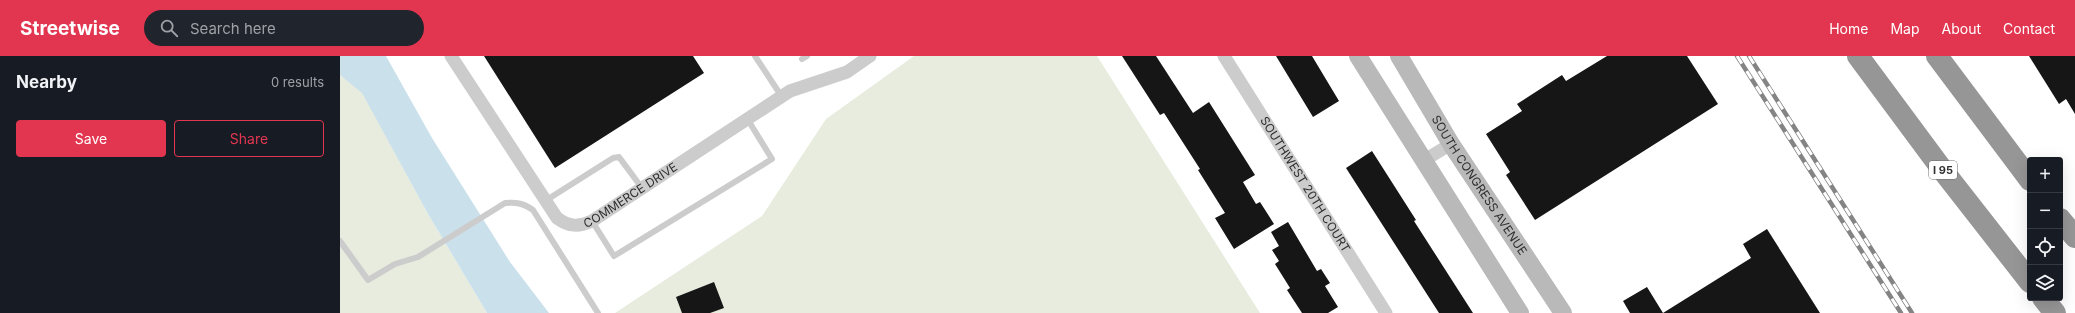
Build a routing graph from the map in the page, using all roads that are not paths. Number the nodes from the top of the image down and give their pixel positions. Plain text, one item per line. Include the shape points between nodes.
1 (451, 56) edge
2 (755, 56) edge
3 (870, 56) edge
4 (1224, 56) edge
5 (1358, 56) edge
6 (1399, 56) edge
7 (1858, 56) edge
8 (1937, 56) edge
9 (782, 97) junction
10 (748, 120) junction
11 (1451, 144) junction
12 (1423, 161) junction
13 (2027, 176) edge
14 (642, 188) junction
15 (545, 201) junction
16 (592, 221) junction
17 (2063, 223) edge
18 (2075, 237) edge
19 (340, 241) edge
20 (2027, 278) edge
21 (2045, 301) edge
22 (598, 313) edge
23 (1386, 313) edge
24 (1520, 313) edge
25 (1563, 313) edge
26 (2055, 313) edge

1 - 15 street, COMMERCE DRIVE
2 - 9 lane
3 - 9 street, COMMERCE DRIVE via 847,72 800,87
4 - 23 street, SOUTHWEST 20TH COURT
5 - 12 main road
6 - 11 main road, SOUTH CONGRESS AVENUE
7 - 20 highway, I 95
8 - 13 highway
9 - 10 street, COMMERCE DRIVE
10 - 14 street, COMMERCE DRIVE
10 - 16 lane via 772,159 614,256
11 - 12 street
11 - 25 main road, SOUTH CONGRESS AVENUE
12 - 24 main road
14 - 15 lane via 618,157
14 - 16 street, COMMERCE DRIVE
15 - 16 street, COMMERCE DRIVE via 557,218 565,224 579,226
17 - 18 highway
19 - 22 lane via 368,280 395,264 418,257 505,203 524,204 533,210
21 - 26 highway

